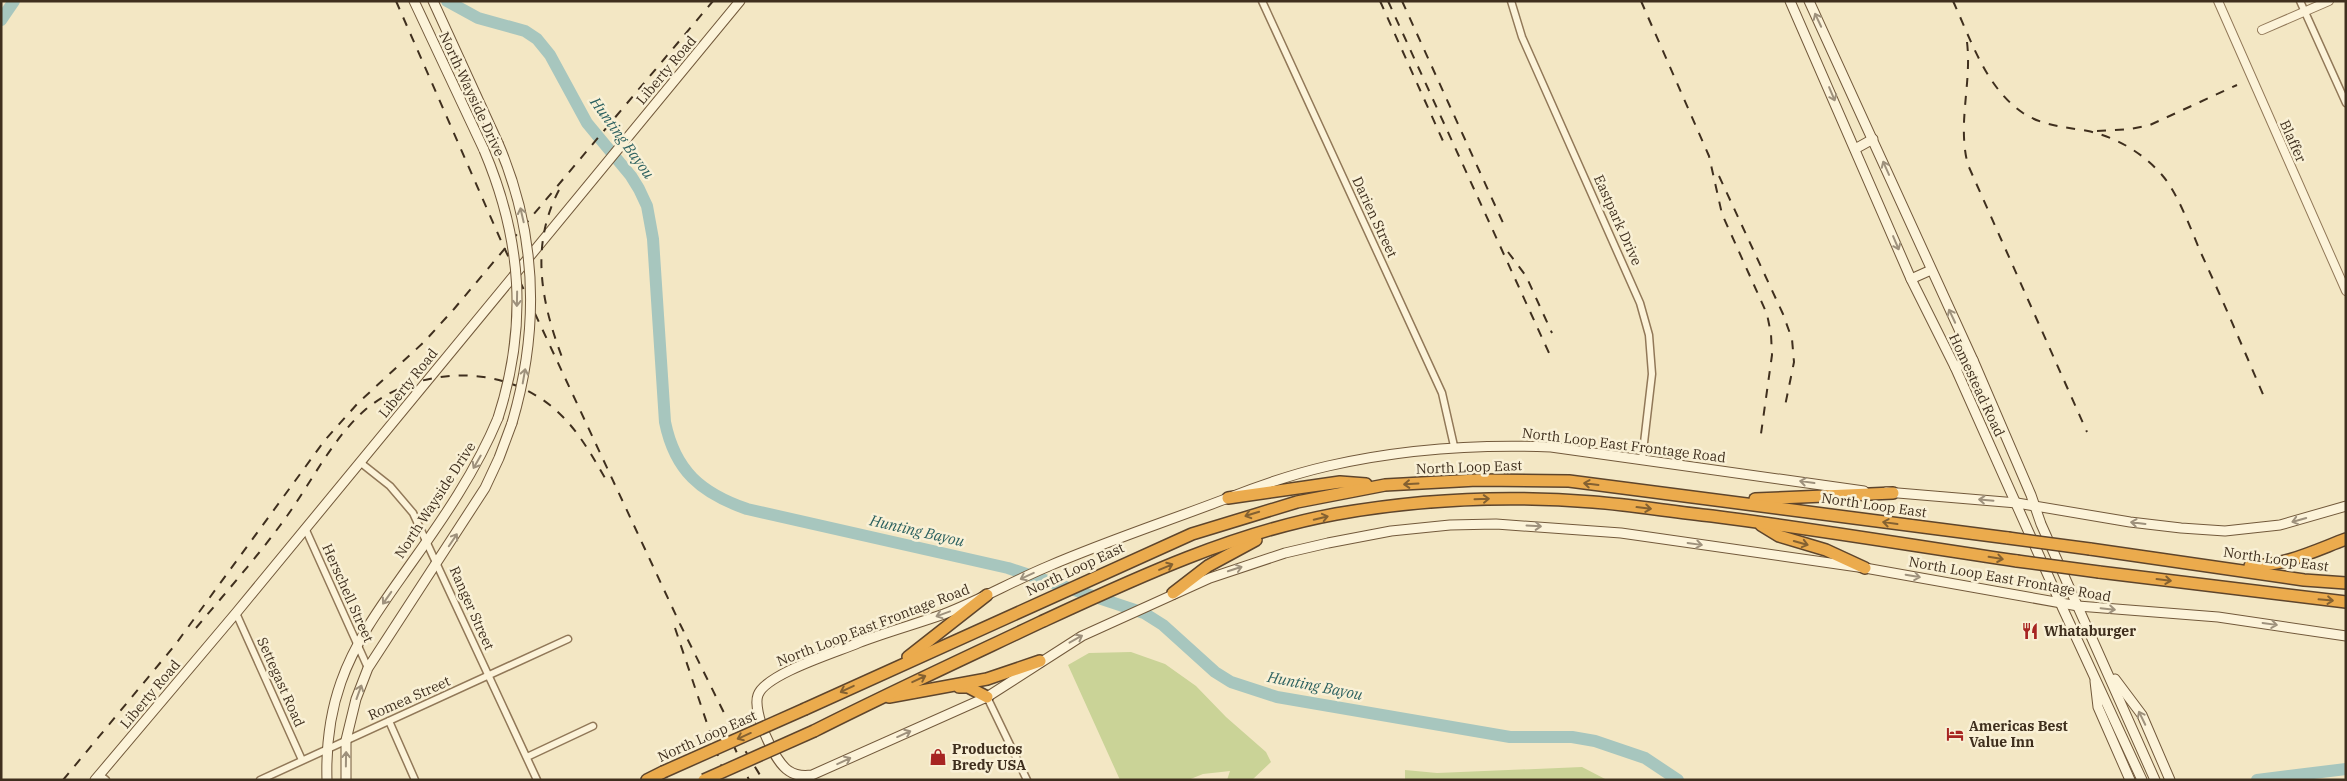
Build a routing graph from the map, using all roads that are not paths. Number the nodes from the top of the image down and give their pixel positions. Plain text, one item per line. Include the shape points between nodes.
1 (432, 1) edge
2 (740, 1) edge
3 (1262, 1) edge
4 (1511, 1) edge
5 (1790, 1) edge
6 (1809, 1) edge
7 (2218, 1) edge
8 (2300, 1) edge
9 (2328, 1) edge
10 (415, 2) edge
11 (2304, 12) junction
12 (2262, 30) dead end
13 (1838, 64) junction
14 (1822, 71) junction
15 (2346, 103) edge
16 (1873, 139) junction
17 (1855, 149) junction
18 (1931, 270) junction
19 (1911, 279) junction
20 (2346, 290) edge
21 (1973, 360) junction
22 (1955, 367) junction
23 (1454, 446) junction
24 (1642, 460) junction
25 (361, 463) junction
26 (1385, 485) junction
27 (1893, 493) junction
28 (1228, 498) junction
29 (1726, 501) junction
30 (2017, 502) junction
31 (2035, 505) junction
32 (2346, 506) edge
33 (1757, 522) junction
34 (306, 528) junction
35 (1277, 529) junction
36 (2346, 539) edge
37 (427, 540) junction
38 (438, 562) junction
39 (2208, 565) junction
40 (1865, 568) junction
41 (2346, 583) edge
42 (1173, 593) junction
43 (988, 595) junction
44 (2346, 602) edge
45 (2061, 603) junction
46 (2078, 606) junction
47 (236, 613) junction
48 (2346, 636) edge
49 (568, 638) dead end
50 (357, 646) junction
51 (1040, 661) junction
52 (368, 668) junction
53 (890, 670) junction
54 (2108, 671) junction
55 (489, 676) junction
56 (2094, 676) junction
57 (952, 686) junction
58 (987, 697) junction
59 (874, 700) junction
60 (389, 721) junction
61 (593, 726) dead end
62 (346, 740) junction
63 (328, 750) junction
64 (527, 757) junction
65 (302, 760) junction
66 (100, 778) edge
67 (260, 780) edge
68 (327, 780) edge
69 (346, 780) edge
70 (415, 780) edge
71 (537, 780) edge
72 (647, 780) edge
73 (704, 780) edge
74 (1027, 780) edge
75 (2130, 780) edge
76 (2142, 780) edge
77 (2155, 780) edge
78 (2170, 780) edge

38 -> 1 main road, North Wayside Drive, bridge via 485,488 512,423 527,356 532,286 522,212 510,171
2 - 25 main road, Liberty Road
3 - 23 street, Darien Street via 1442,393
4 - 24 street, Eastpark Drive via 1522,37 1640,303 1650,335 1652,374
5 - 14 main road, Homestead Road
13 -> 6 main road, Homestead Road
7 - 20 street, Blaffer
8 - 11 street
9 - 11 street
10 -> 37 main road, North Wayside Drive, bridge via 484,150 506,212 517,274 514,354 498,418 475,466
11 - 12 street
11 - 15 street
13 - 14 main road
13 - 16 main road, Homestead Road
14 -> 17 main road, Homestead Road
16 - 17 main road
18 -> 16 main road, Homestead Road
17 -> 19 main road, Homestead Road
18 - 19 main road
21 -> 18 main road, Homestead Road
19 - 22 main road, Homestead Road
21 - 22 main road
21 - 31 main road, Homestead Road
22 - 30 main road, Homestead Road
23 - 24 main road, North Loop East Frontage Road via 1551,447
23 - 28 main road, North Loop East Frontage Road via 1380,455 1326,466 1274,480
27 -> 24 main road, North Loop East Frontage Road
25 - 34 main road, Liberty Road
25 - 37 street, Ranger Street via 390,486 413,513
26 - 28 highway via 1340,482
29 -> 26 highway, North Loop East via 1569,482 1477,480
26 -> 53 highway, North Loop East via 1297,502 1192,534
27 - 29 highway
30 -> 27 main road, North Loop East Frontage Road
28 -> 43 main road, North Loop East Frontage Road via 1123,535
39 -> 29 highway, North Loop East, bridge
30 - 31 main road, North Loop East Frontage Road
30 - 45 main road, Homestead Road
32 -> 31 main road, North Loop East Frontage Road via 2280,525 2225,531 2130,522
31 - 46 main road, Homestead Road
35 -> 33 highway via 1333,514 1441,500 1523,498 1595,502
33 -> 40 highway via 1779,536 1826,550
33 -> 44 highway, bridge via 2017,561
34 - 47 main road, Liberty Road
34 - 50 street, Herschell Street
35 - 42 highway via 1208,566
59 -> 35 highway via 1212,547
36 - 39 highway via 2268,566
37 - 38 street, Ranger Street
37 -> 50 main road, North Wayside Drive
38 - 52 main road, North Wayside Drive
38 - 55 street, Ranger Street
39 - 41 highway, North Loop East
42 -> 40 main road, North Loop East Frontage Road via 1237,568 1294,551 1391,532 1450,525 1496,524 1621,533
40 -> 45 main road, North Loop East Frontage Road
51 -> 42 main road, North Loop East Frontage Road via 1082,636
43 - 53 highway
43 -> 58 main road, North Loop East Frontage Road via 787,672 763,686 756,705 779,762 793,774 805,776 819,773
45 - 46 main road, North Loop East Frontage Road
45 - 56 main road, Homestead Road
46 -> 48 main road, North Loop East Frontage Road via 2218,617
46 - 54 main road, Homestead Road
47 - 65 street, Settegast Road
47 - 66 main road, Liberty Road
49 - 55 street, Romea Street
50 - 52 street, Herschell Street
50 - 63 main road, North Wayside Drive via 341,682
51 - 57 highway
51 - 58 main road, North Loop East Frontage Road
62 -> 52 main road, North Wayside Drive
53 -> 72 highway, North Loop East, bridge
54 - 77 main road, Homestead Road
78 -> 54 main road via 2135,704
55 - 60 street, Romea Street
55 - 64 street, Ranger Street
56 - 75 main road via 2098,707
56 - 76 main road, Homestead Road
57 - 58 highway via 968,687
57 - 59 highway
58 - 74 street
59 - 73 highway, bridge
60 - 62 street, Romea Street
60 - 70 street
61 - 64 street
62 - 63 street, Romea Street
69 -> 62 main road, North Wayside Drive
63 - 65 street, Romea Street
63 - 68 main road, North Wayside Drive
64 - 71 street, Ranger Street
65 - 67 street, Romea Street

